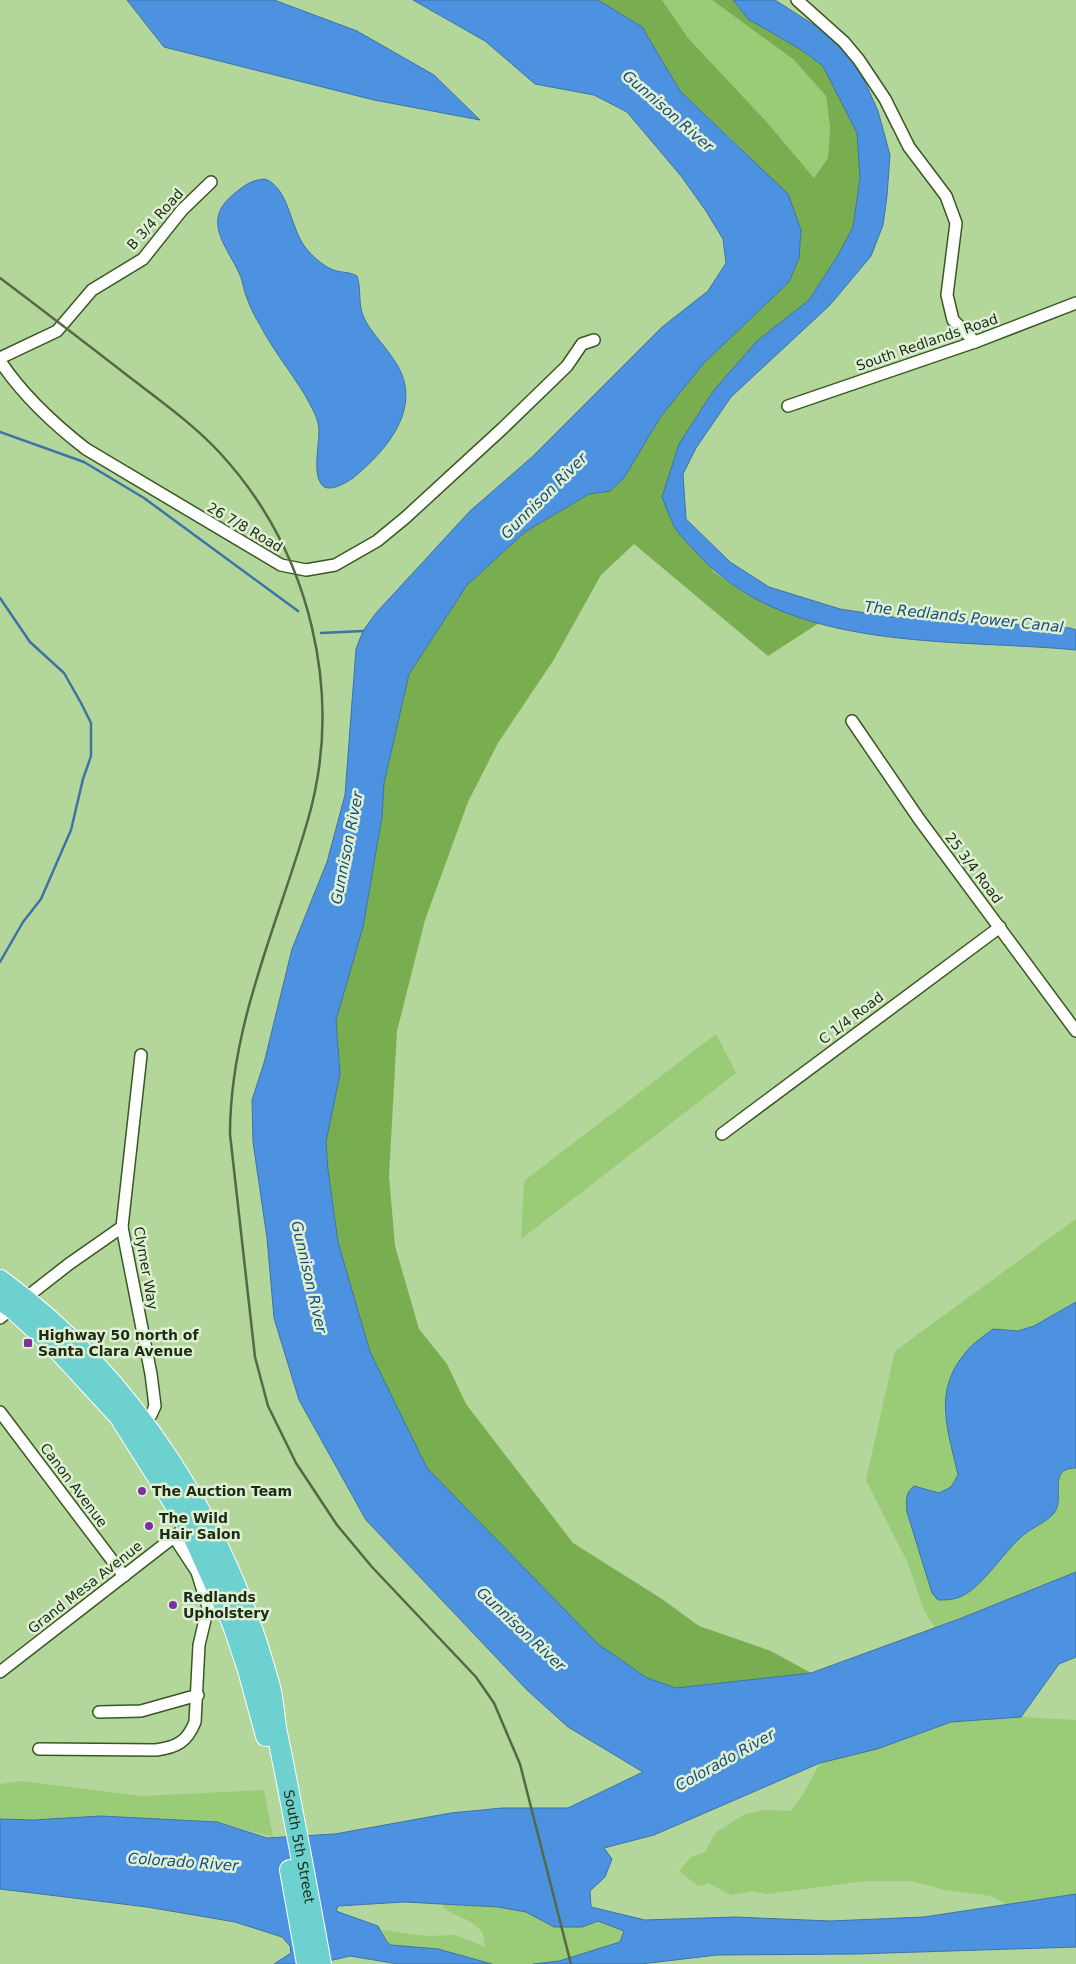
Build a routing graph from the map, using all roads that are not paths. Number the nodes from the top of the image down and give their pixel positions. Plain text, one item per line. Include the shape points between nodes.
1 (797, 0) edge
2 (211, 182) dead end
3 (1076, 303) edge
4 (594, 340) dead end
5 (975, 342) junction
6 (0, 359) edge
7 (788, 406) dead end
8 (852, 721) dead end
9 (1000, 927) junction
10 (1076, 1031) edge
11 (141, 1055) dead end
12 (722, 1134) dead end
13 (122, 1227) junction
14 (0, 1280) edge
15 (10, 1306) edge
16 (123, 1408) junction
17 (0, 1412) edge
18 (143, 1421) junction
19 (199, 1508) junction
20 (181, 1532) junction
21 (124, 1576) junction
22 (2, 1666) edge
23 (270, 1688) junction
24 (198, 1695) junction
25 (99, 1712) dead end
26 (271, 1732) junction
27 (38, 1749) dead end
28 (284, 1792) junction
29 (307, 1964) edge
30 (321, 1964) edge

1 - 5 street via 844,42 859,60 885,99 909,146 946,196 956,223 947,294 952,320
2 - 6 street, B 3/4 Road via 182,210 143,259 92,290 57,332
3 - 5 street, South Redlands Road
4 - 6 street, 26 7/8 Road via 582,344 567,366 503,428 378,541 335,565 306,570 272,561 86,449 35,401
5 - 7 street, South Redlands Road
8 - 9 street, 25 3/4 Road via 919,819
9 - 10 street, 25 3/4 Road
9 - 12 street, C 1/4 Road
11 - 13 street, Clymer Way
13 - 15 street
13 - 18 street, Clymer Way via 155,1406
14 - 15 highway
15 - 16 highway via 72,1340
16 - 18 highway
16 - 19 highway via 186,1502
16 - 20 highway
17 - 21 street, Canon Avenue
18 - 19 highway
19 - 23 highway via 246,1609
20 - 21 street, Grand Mesa Avenue
20 - 23 highway via 208,1540 241,1616 257,1668
20 - 24 street via 208,1607 199,1645
20 - 26 highway via 233,1625
21 - 22 street, Grand Mesa Avenue
23 - 26 highway
24 - 25 street via 141,1711
24 - 27 street via 195,1722 190,1733 182,1743 173,1747 156,1750
26 - 28 highway, South 5th Street
28 - 29 highway, South 5th Street
28 - 30 highway, South 5th Street

